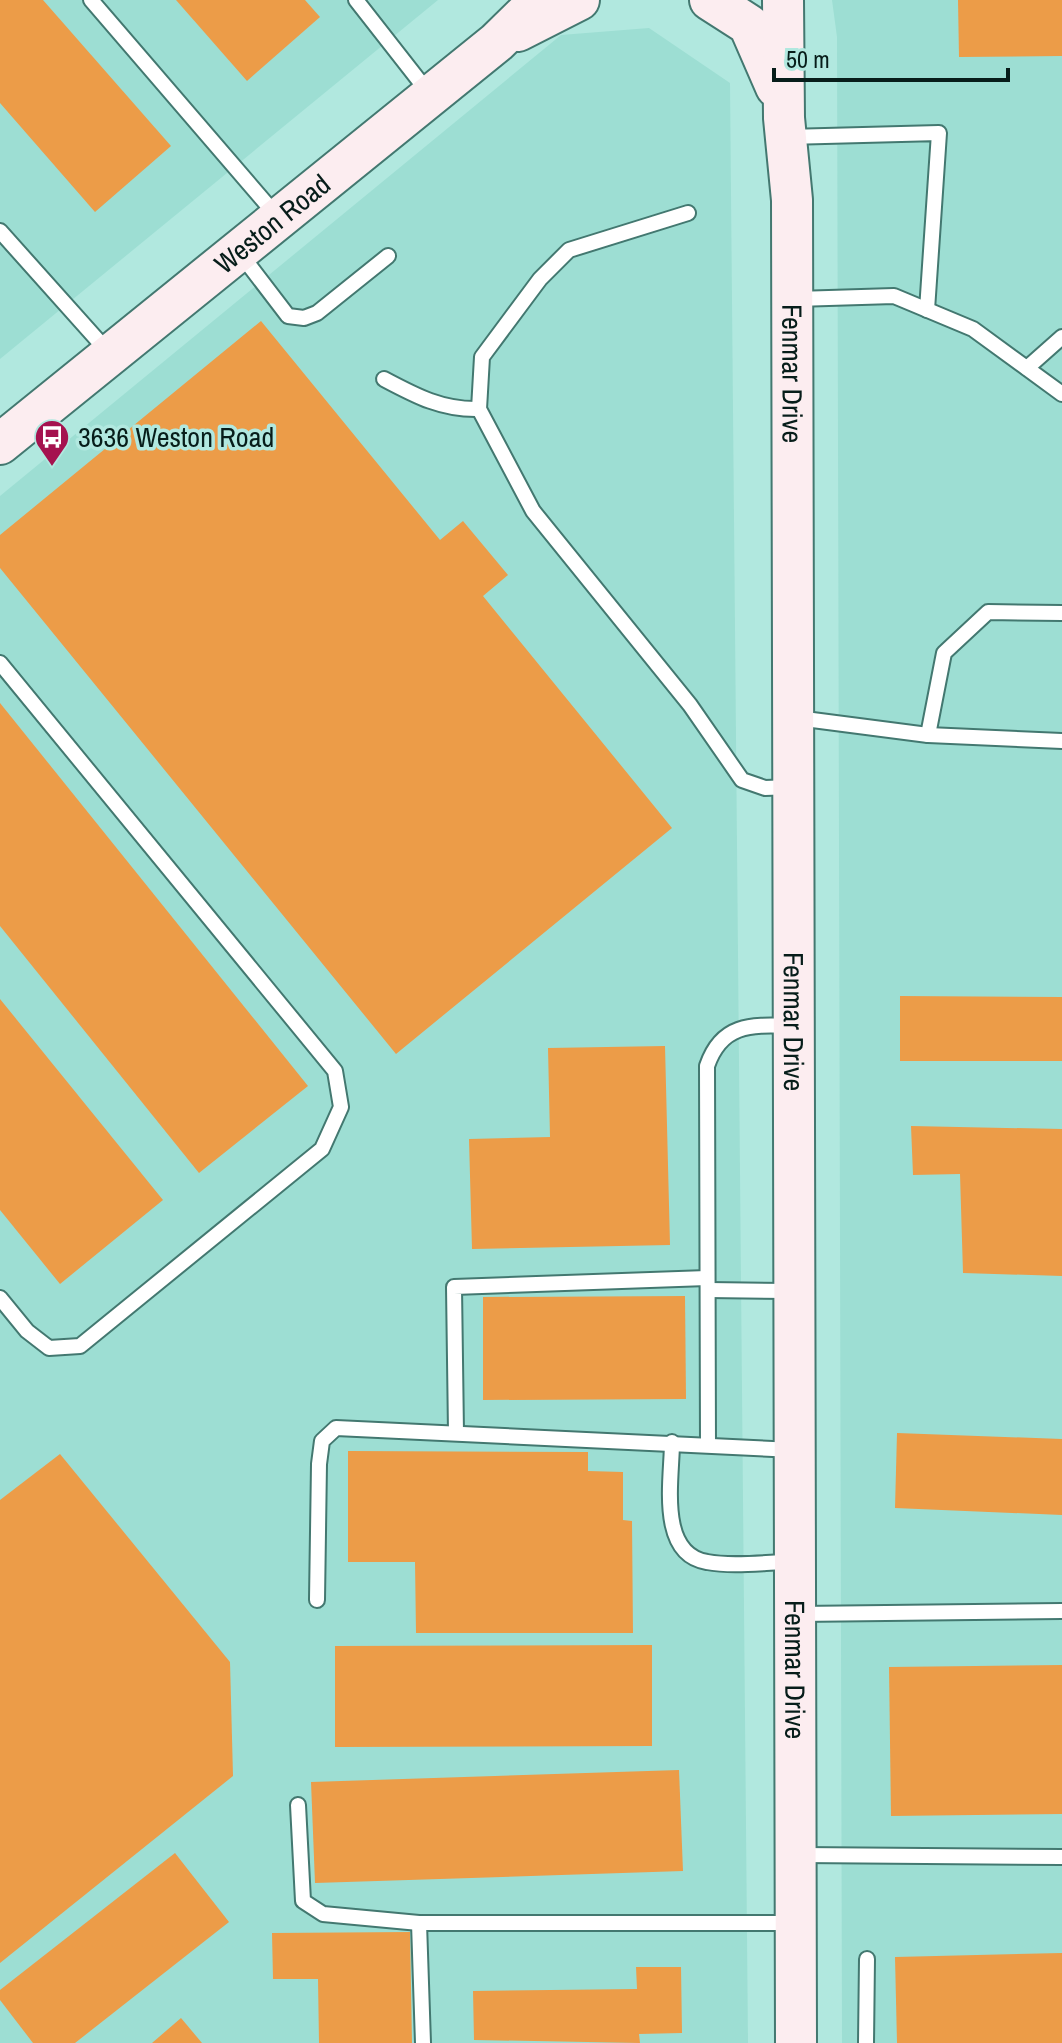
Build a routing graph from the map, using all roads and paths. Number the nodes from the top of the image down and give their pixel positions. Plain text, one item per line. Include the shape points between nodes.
1 (91, 0) edge
2 (356, 0) edge
3 (540, 0) edge
4 (579, 0) edge
5 (710, 0) edge
6 (783, 0) edge
7 (497, 42) junction
8 (431, 96) junction
9 (786, 128) junction
10 (688, 213) dead end
11 (279, 219) junction
12 (0, 231) edge
13 (238, 251) junction
14 (388, 256) dead end
15 (792, 300) junction
16 (927, 310) junction
17 (1062, 337) edge
18 (110, 355) junction
19 (1027, 368) junction
20 (384, 379) dead end
21 (1062, 394) edge
22 (479, 409) junction
23 (0, 444) edge
24 (1062, 613) edge
25 (0, 663) edge
26 (793, 718) junction
27 (928, 735) junction
28 (1062, 741) edge
29 (793, 787) junction
30 (793, 1026) junction
31 (708, 1284) junction
32 (794, 1291) junction
33 (0, 1298) edge
34 (456, 1433) junction
35 (672, 1442) junction
36 (708, 1445) junction
37 (794, 1450) junction
38 (795, 1562) junction
39 (317, 1600) dead end
40 (1062, 1611) edge
41 (795, 1614) junction
42 (298, 1805) dead end
43 (795, 1855) junction
44 (1062, 1857) edge
45 (419, 1923) junction
46 (795, 1923) junction
47 (867, 1959) dead end
48 (423, 2043) edge
49 (796, 2043) edge
50 (866, 2043) edge

1 - 11 lane
2 - 8 lane
3 - 7 street, Weston Road
4 - 7 street
5 - 9 street via 749,25
6 - 9 street, Fenmar Drive
7 - 8 street, Weston Road
8 - 11 street, Weston Road
9 - 15 street, Fenmar Drive
9 - 16 lane via 939,133
10 - 22 lane via 569,250 540,279 482,357
11 - 13 street, Weston Road
12 - 18 lane
13 - 14 lane via 288,316 304,318
13 - 18 street, Weston Road
15 - 16 lane via 894,296
15 - 26 street, Fenmar Drive
16 - 19 lane via 973,329
17 - 19 lane
18 - 23 street, Weston Road
19 - 21 lane
20 - 22 lane via 454,410
22 - 29 lane via 533,511 690,705 742,780 765,788
24 - 27 lane via 988,612 962,633 944,653
25 - 33 lane via 335,1071 341,1107 322,1149 80,1346 49,1348
26 - 27 lane
26 - 29 street, Fenmar Drive
27 - 28 lane
29 - 30 street, Fenmar Drive
30 - 31 lane via 752,1025 733,1031 714,1046 707,1066
30 - 32 street, Fenmar Drive
31 - 32 lane
31 - 34 lane via 454,1287
31 - 36 lane
32 - 37 street, Fenmar Drive
34 - 35 lane
34 - 39 lane via 336,1428 322,1441
35 - 36 lane
35 - 38 lane via 672,1526 687,1552 707,1562
36 - 37 lane
37 - 38 street, Fenmar Drive
38 - 41 street, Fenmar Drive
40 - 41 lane
41 - 43 street, Fenmar Drive
42 - 45 lane via 303,1901 323,1914
43 - 44 lane
43 - 46 street, Fenmar Drive
45 - 46 lane
45 - 48 lane
46 - 49 street, Fenmar Drive
47 - 50 lane

